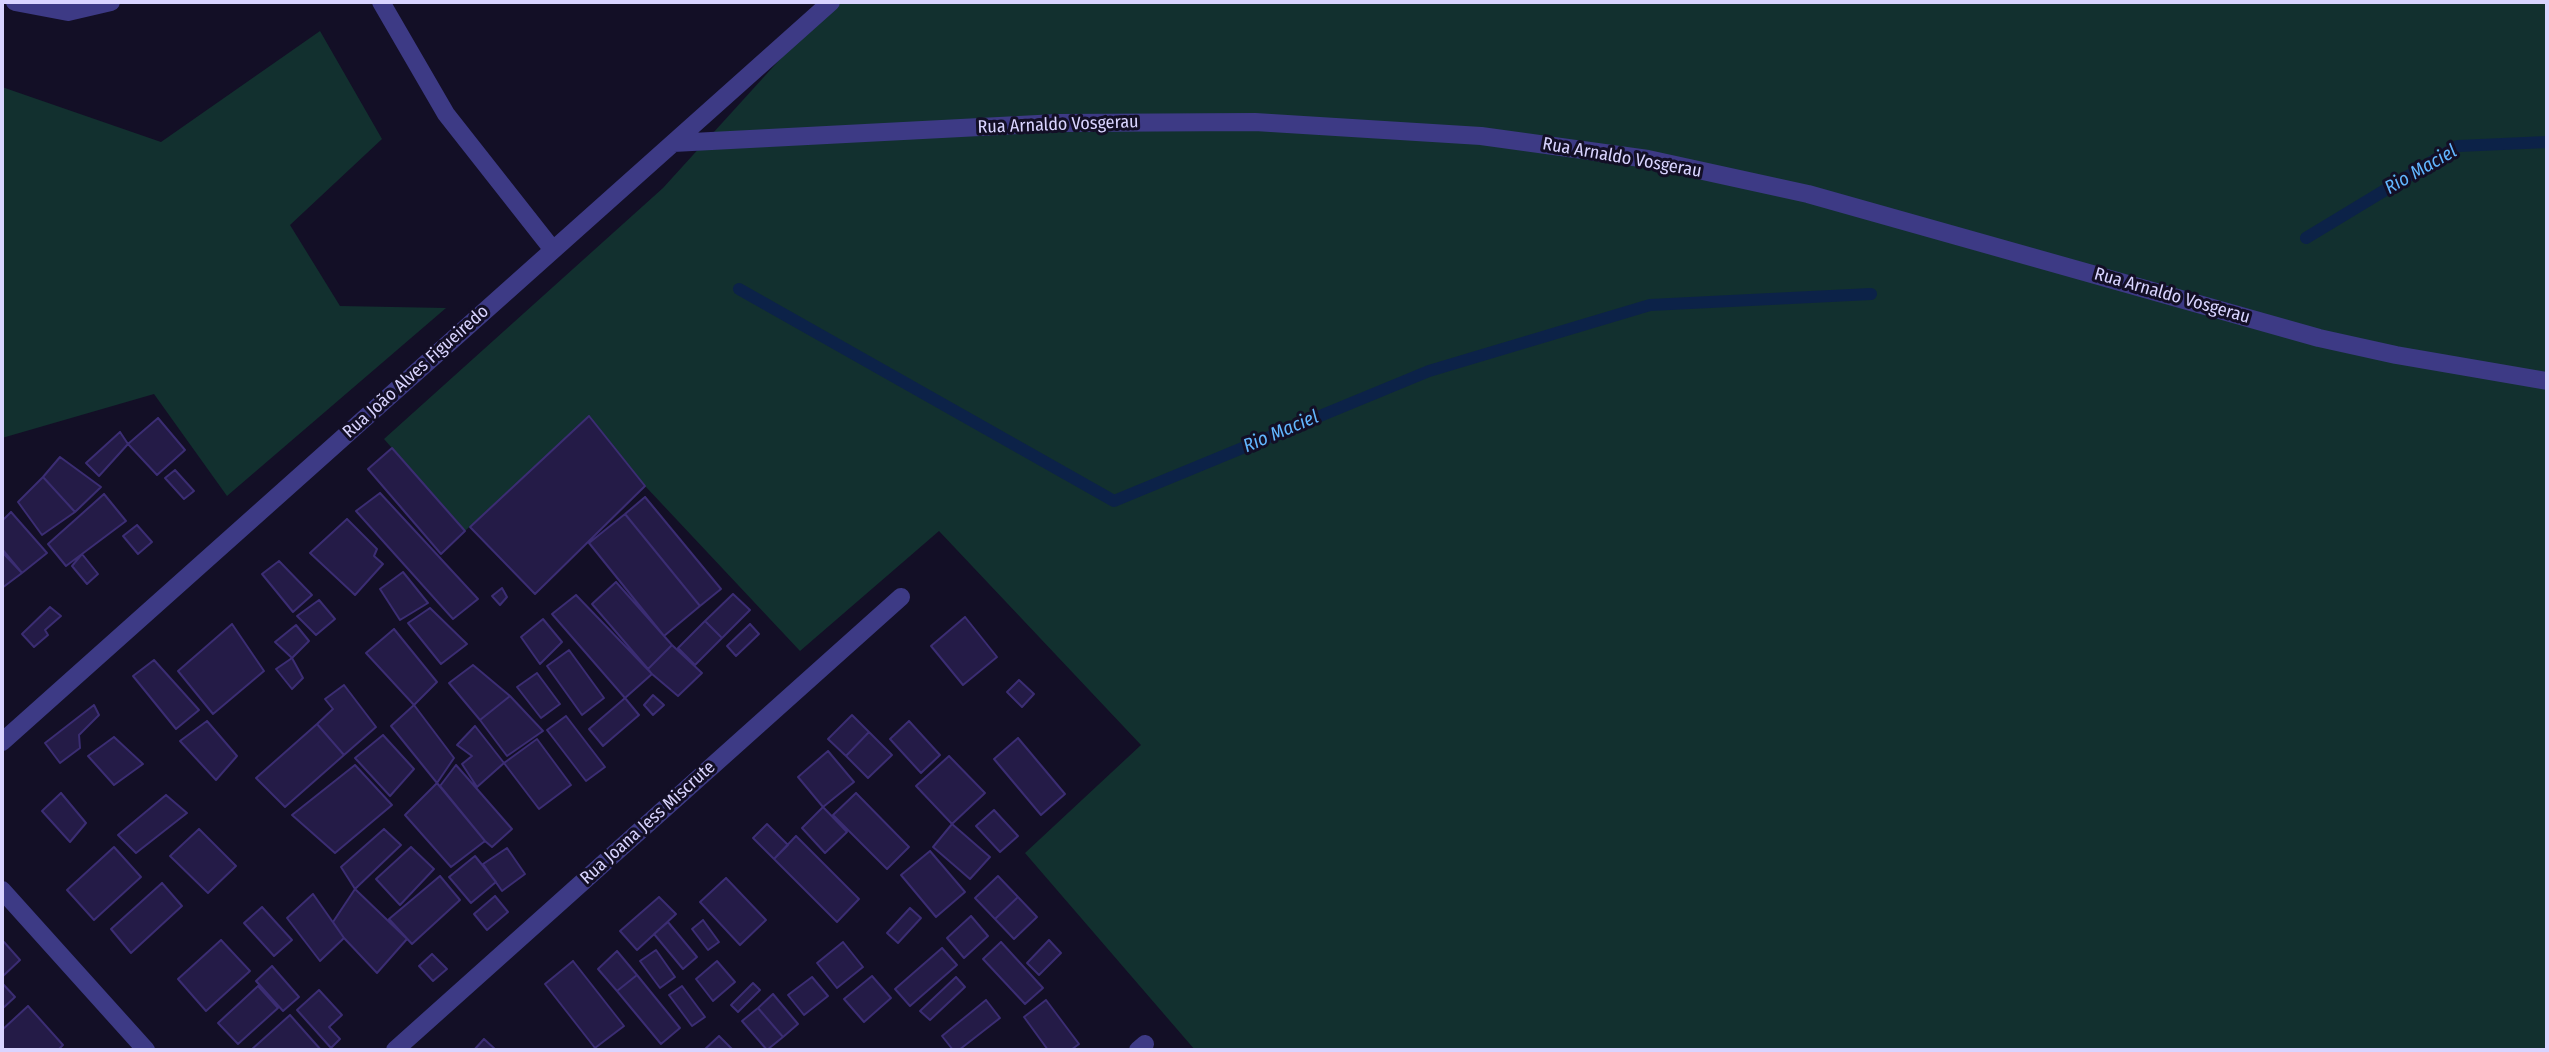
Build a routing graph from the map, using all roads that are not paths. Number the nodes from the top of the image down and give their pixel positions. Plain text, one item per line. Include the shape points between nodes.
1 (15, 2) edge
2 (111, 2) edge
3 (381, 2) edge
4 (831, 2) edge
5 (673, 143) junction
6 (553, 250) junction
7 (2547, 381) edge
8 (901, 597) dead end
9 (2, 743) edge
10 (2, 890) edge
11 (146, 1050) edge
12 (394, 1050) edge

1 - 2 street via 68,12
3 - 6 street via 446,114
4 - 5 street, Rua João Alves Figueiredo
5 - 6 street, Rua João Alves Figueiredo
5 - 7 street, Rua Arnaldo Vosgerau via 1057,123 1255,122 1481,136 1648,159 1808,194 2319,338
6 - 9 street, Rua João Alves Figueiredo
8 - 12 street, Rua Joana Jess Miscrute
10 - 11 street

